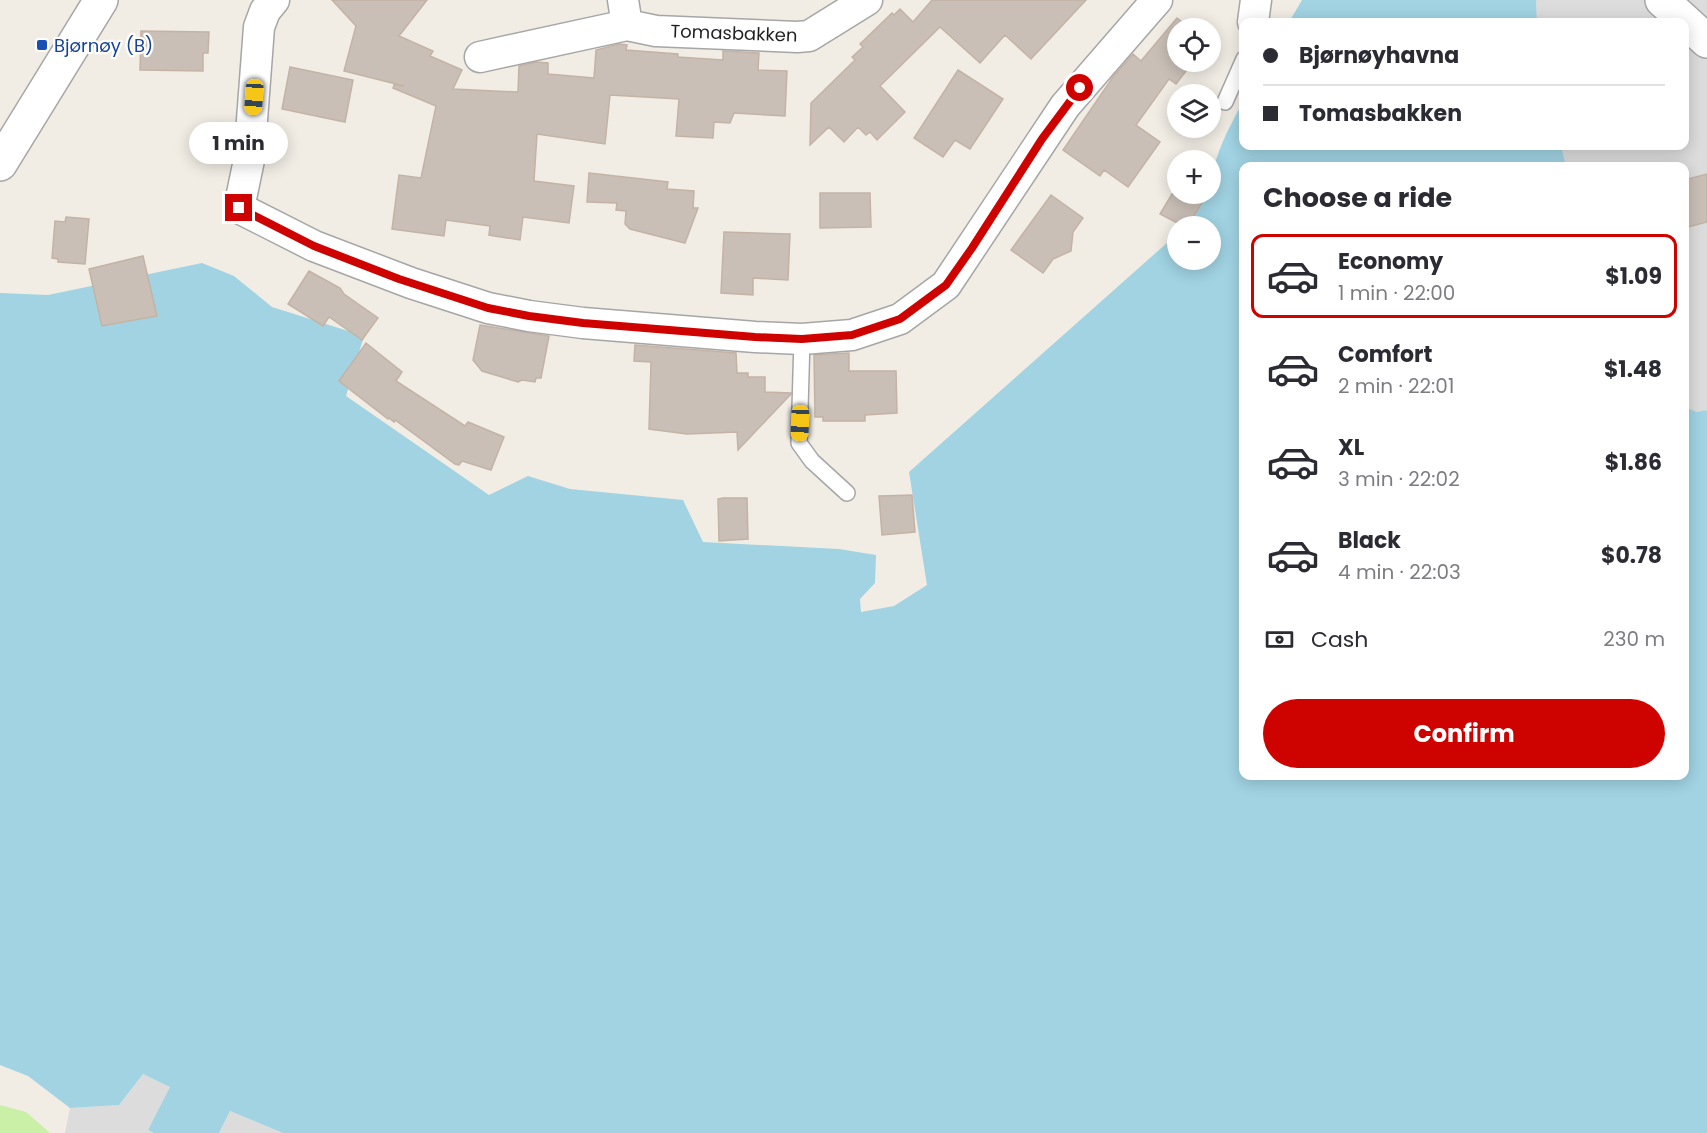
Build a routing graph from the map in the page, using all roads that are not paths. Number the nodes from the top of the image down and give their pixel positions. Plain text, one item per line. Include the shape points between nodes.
1 (100, 0) edge
2 (274, 0) edge
3 (867, 0) edge
4 (1156, 0) edge
5 (1256, 0) edge
6 (1662, 0) edge
7 (625, 13) edge
8 (1254, 18) edge
9 (1682, 18) edge
10 (1689, 25) edge
11 (1707, 41) edge
12 (480, 57) dead end
13 (1239, 70) edge
14 (1225, 102) dead end
15 (0, 164) edge
16 (802, 339) junction
17 (847, 494) dead end

1 - 15 street
2 - 16 street via 259,27 249,160 239,208 314,246 488,308 583,323
3 - 7 street, Tomasbakken via 809,36 656,31
4 - 16 street via 1065,106 946,285 900,319 852,335
5 - 8 street
6 - 9 street
7 - 12 street, Tomasbakken
10 - 11 street
13 - 14 lane
16 - 17 lane via 799,443

